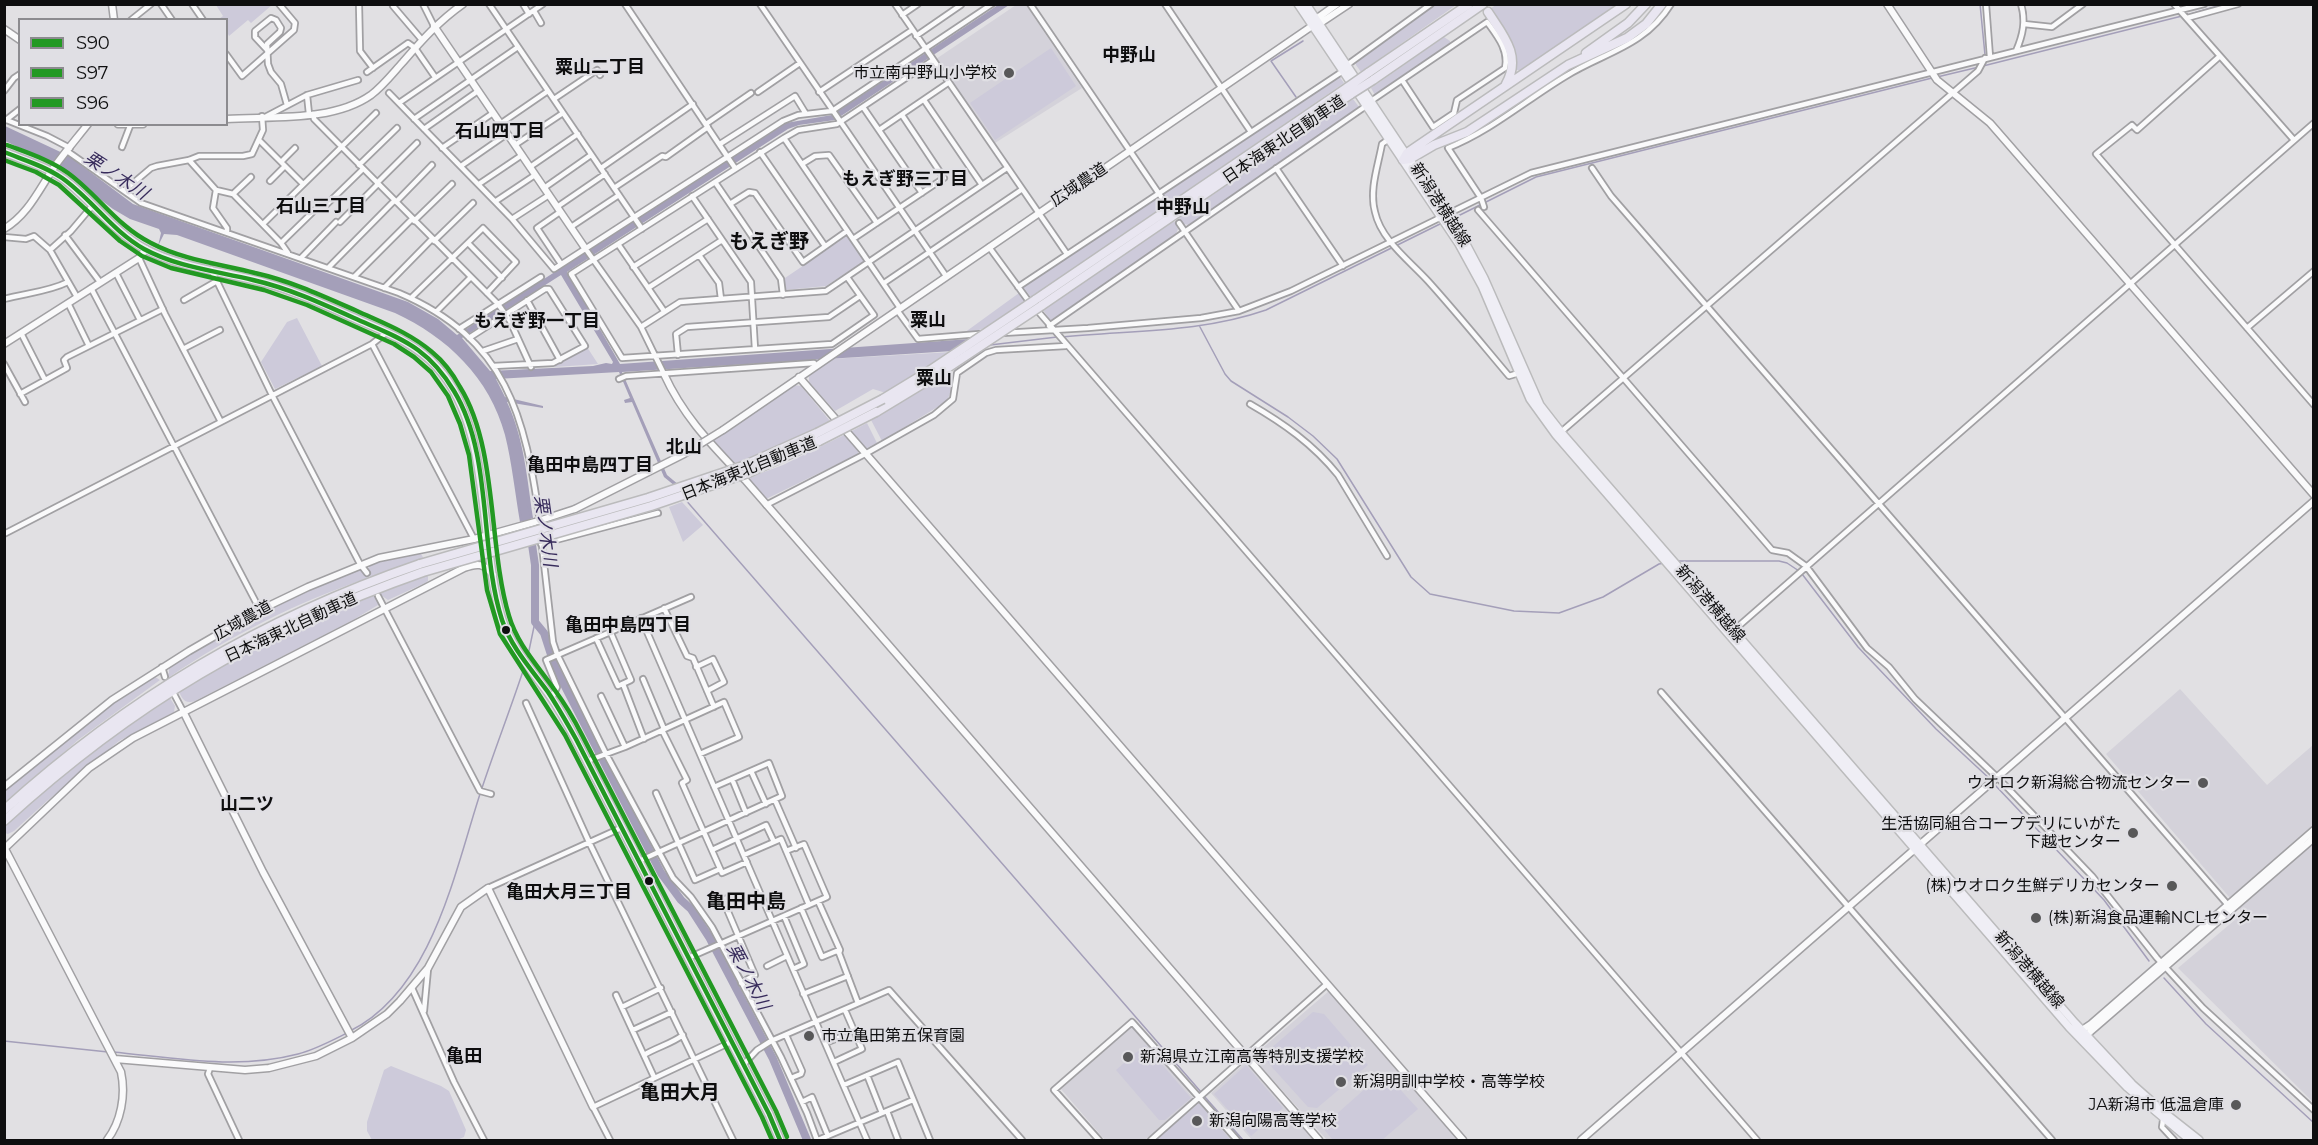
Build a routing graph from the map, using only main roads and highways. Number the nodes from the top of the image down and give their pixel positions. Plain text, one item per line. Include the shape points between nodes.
1 (1298, 4) edge
2 (1306, 4) edge
3 (1467, 4) edge
4 (1626, 4) edge
5 (1646, 4) edge
6 (1662, 4) edge
7 (1487, 7) edge
8 (1316, 23) junction
9 (1443, 27) junction
10 (1568, 64) junction
11 (1504, 87) junction
12 (1369, 103) junction
13 (4, 152) edge
14 (1407, 157) junction
15 (1445, 216) junction
16 (933, 373) junction
17 (818, 437) junction
18 (1673, 566) junction
19 (422, 568) junction
20 (4, 810) edge
21 (4, 821) edge
22 (1917, 847) junction
23 (2082, 1034) junction
24 (780, 1140) edge
25 (2190, 1140) edge
26 (2199, 1140) edge

1 - 8 main road, 新潟港横越線
2 - 8 main road, 新潟港横越線
3 - 9 highway, 日本海東北自動車道
4 - 11 highway
5 - 10 highway via 1628,23
6 - 10 highway via 1636,33
7 - 9 highway, 日本海東北自動車道
7 - 11 highway via 1513,54 1512,72
8 - 12 main road, 新潟港横越線
9 - 16 highway, 日本海東北自動車道, bridge
10 - 14 highway via 1478,126
11 - 14 highway
12 - 14 main road, 新潟港横越線
12 - 14 main road, 新潟港横越線 via 1389,139
13 - 24 main road via 54,168 122,233 146,249 289,290 421,352 445,376 463,406 472,438 502,621 521,658 552,698 588,761
14 - 15 main road, 新潟港横越線
15 - 18 main road, 新潟港横越線 via 1484,278 1540,405 1669,556
15 - 18 main road, 新潟港横越線 via 1471,264 1530,399 1659,557
16 - 17 highway, 日本海東北自動車道, bridge
16 - 17 highway, 日本海東北自動車道, bridge via 876,412
17 - 19 highway, 日本海東北自動車道, bridge via 745,470
18 - 22 main road, 新潟港横越線
18 - 22 main road, 新潟港横越線 via 1812,719
19 - 20 highway, 日本海東北自動車道 via 304,609 195,666 88,739
19 - 21 highway, 日本海東北自動車道 via 306,617 198,674 69,765
22 - 23 main road, 新潟港横越線
23 - 25 main road, 新潟港横越線 via 2127,1087
23 - 26 main road, 新潟港横越線 via 2132,1084

